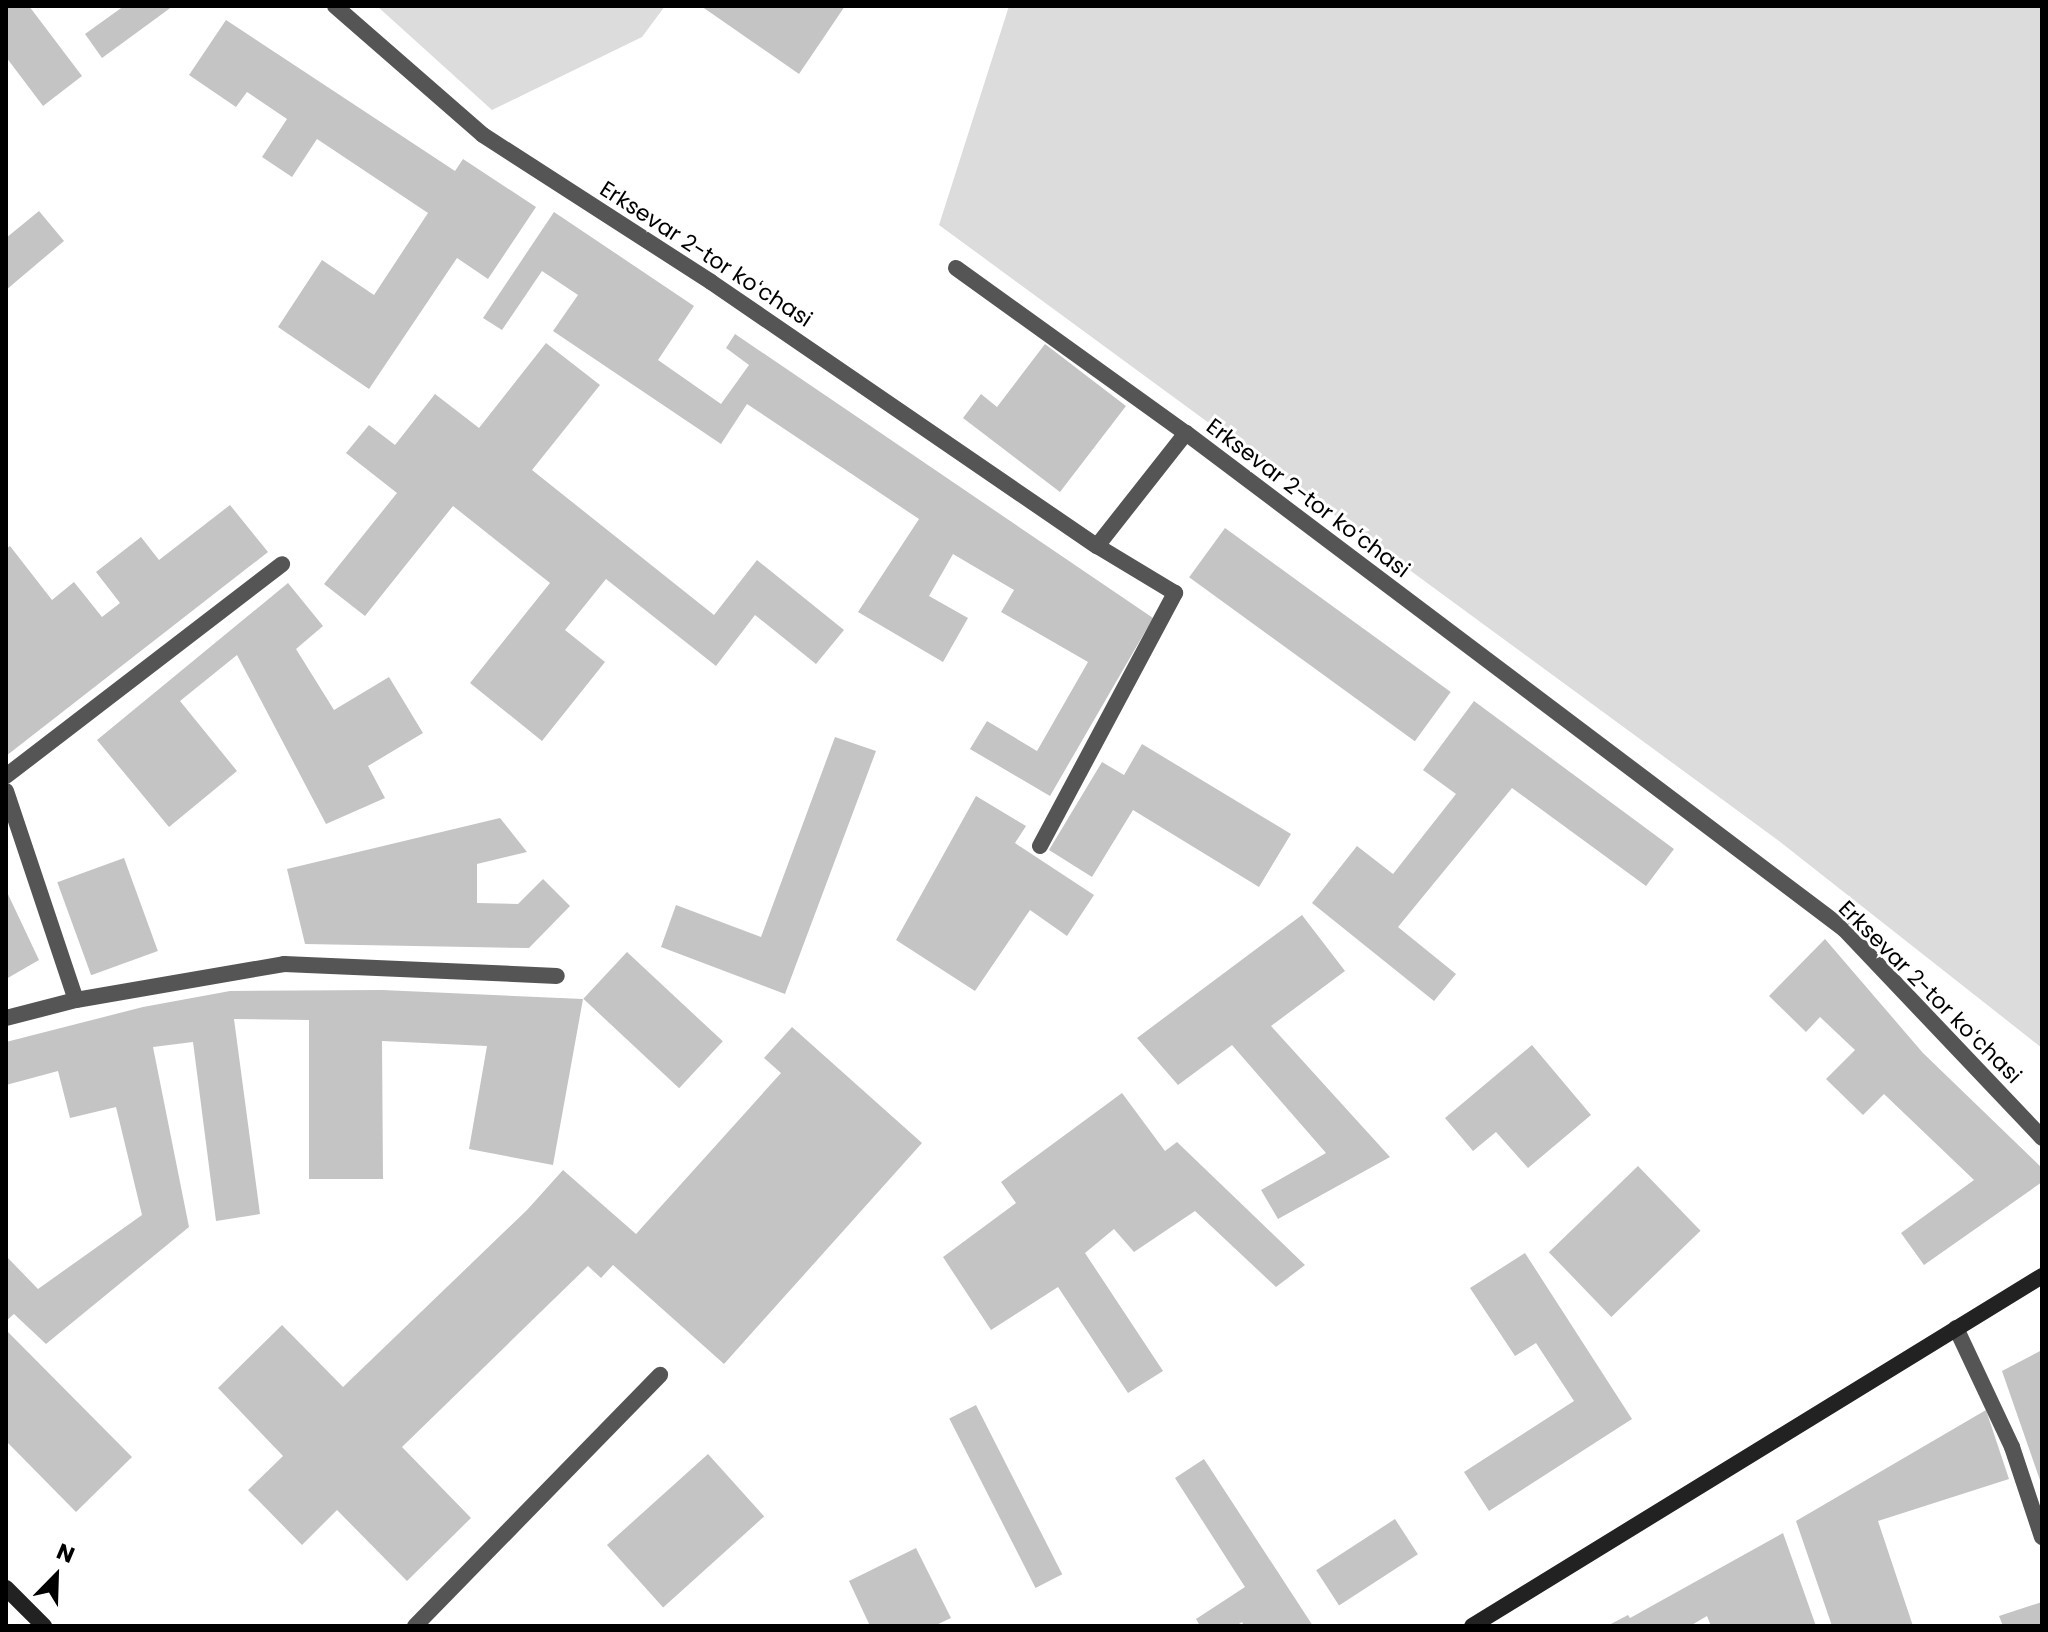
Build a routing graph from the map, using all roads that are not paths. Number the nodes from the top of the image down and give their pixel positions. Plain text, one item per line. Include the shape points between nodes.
1 (335, 6) edge
2 (956, 268) dead end
3 (1186, 433) junction
4 (1097, 546) junction
5 (282, 564) dead end
6 (6, 776) edge
7 (6, 791) edge
8 (1040, 846) dead end
9 (557, 976) dead end
10 (76, 1000) junction
11 (6, 1018) edge
12 (2042, 1138) edge
13 (2042, 1276) edge
14 (1956, 1328) junction
15 (660, 1375) dead end
16 (2042, 1537) edge
17 (6, 1588) edge
18 (44, 1626) edge
19 (415, 1626) edge
20 (1472, 1626) edge

1 - 4 street, Erksevar 2-tor koʻchasi via 483,135 711,282
2 - 3 street
3 - 4 street, Erksevar 2-tor koʻchasi
3 - 12 street, Erksevar 2-tor koʻchasi via 1844,929
4 - 8 street via 1175,593
5 - 6 street
7 - 10 street
9 - 10 street via 284,964
10 - 11 street
13 - 14 main road
14 - 16 street via 2012,1447
14 - 20 main road
15 - 19 street
17 - 18 main road

